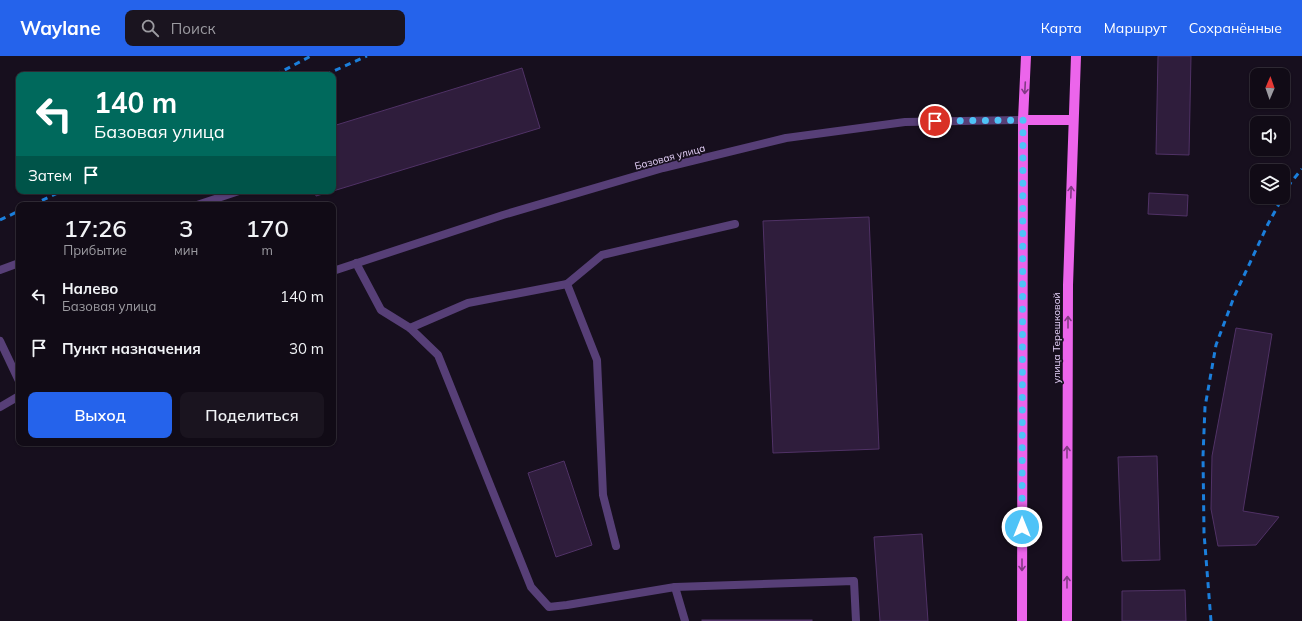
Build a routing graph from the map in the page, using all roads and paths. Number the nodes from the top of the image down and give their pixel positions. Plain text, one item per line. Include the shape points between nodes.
1 (1026, 56) edge
2 (1076, 56) edge
3 (1023, 120) junction
4 (1073, 120) junction
5 (231, 194) edge
6 (206, 202) edge
7 (735, 224) dead end
8 (356, 263) junction
9 (16, 265) edge
10 (0, 270) edge
11 (336, 270) edge
12 (568, 284) junction
13 (410, 328) junction
14 (0, 341) edge
15 (16, 375) edge
16 (16, 398) edge
17 (0, 407) edge
18 (616, 546) dead end
19 (675, 588) junction
20 (685, 621) edge
21 (856, 621) edge
22 (1022, 621) edge
23 (1067, 621) edge

1 -> 3 main road
2 - 4 main road, улица Терешковой
3 - 4 main road
3 - 8 street, Базовая улица via 905,122 786,138 648,172 503,215
3 -> 22 main road
23 -> 4 main road, улица Терешковой via 1068,285
5 - 6 street
7 - 12 street via 602,255
8 - 11 street, Базовая улица
8 - 13 street via 381,310
9 - 10 street
12 - 13 street via 468,303
12 - 18 street via 597,360 603,495
13 - 19 street via 438,355 531,588 549,607
14 - 15 street
16 - 17 street
19 - 20 street
19 - 21 street via 854,581

